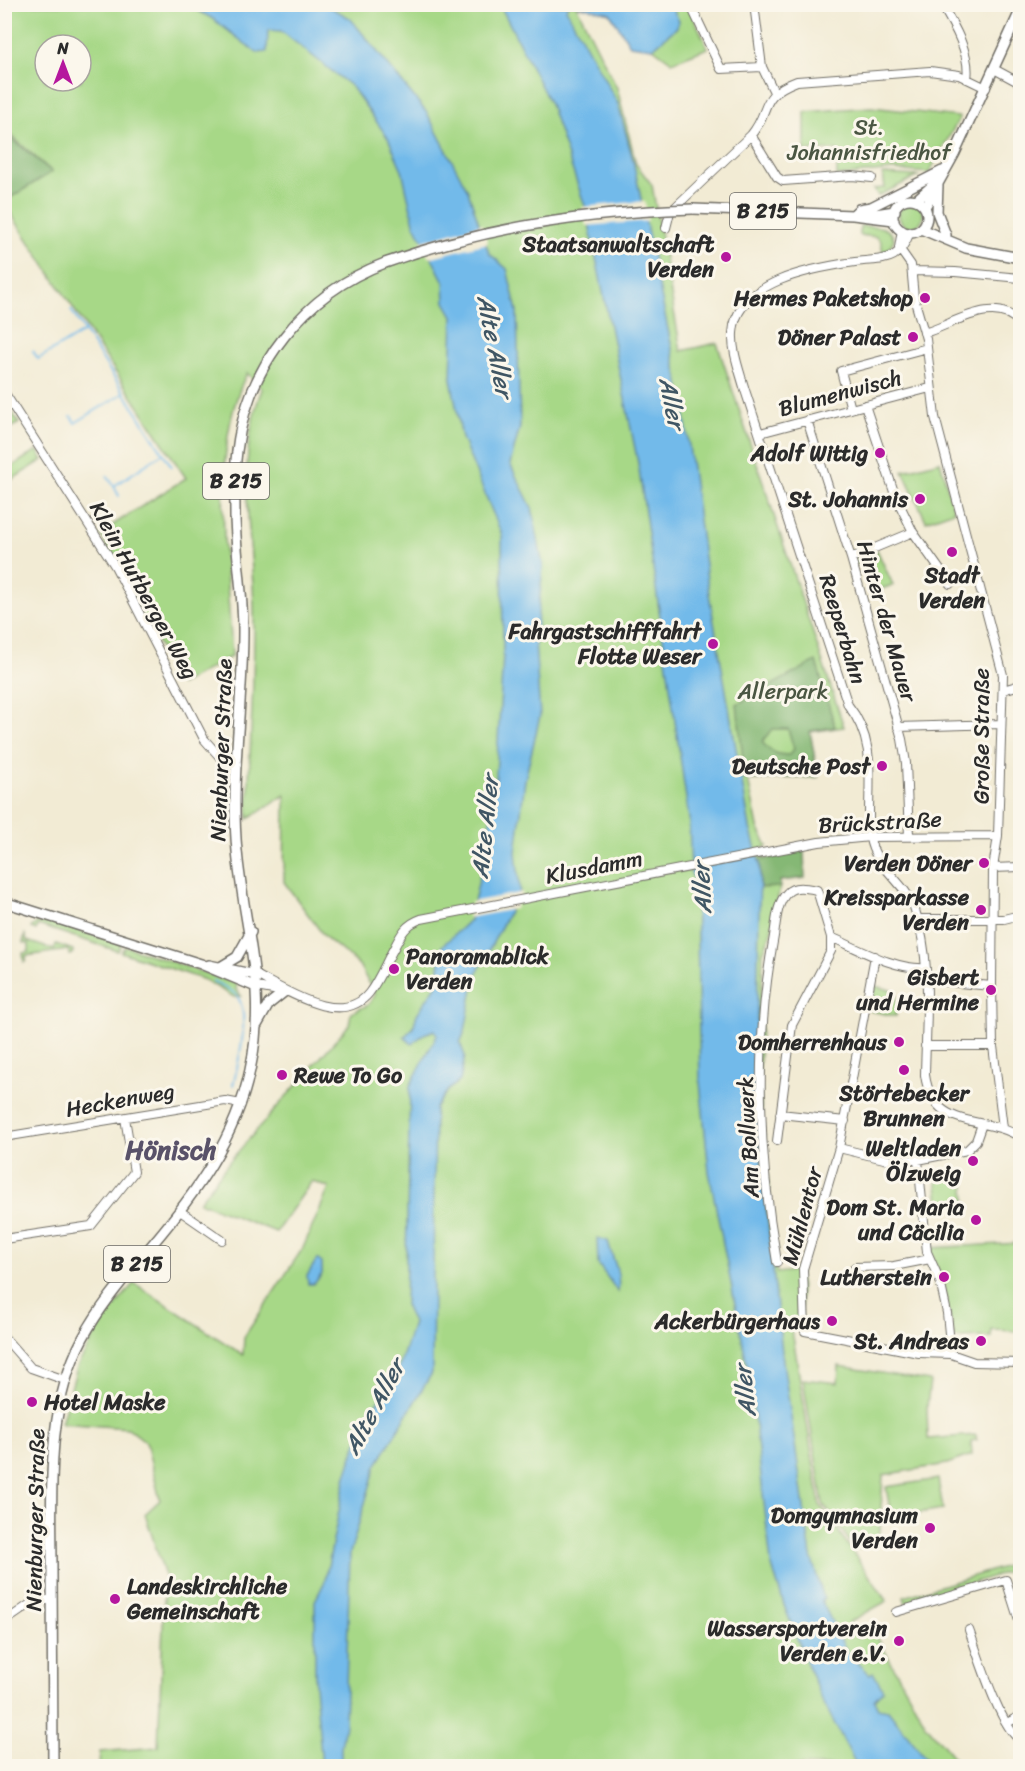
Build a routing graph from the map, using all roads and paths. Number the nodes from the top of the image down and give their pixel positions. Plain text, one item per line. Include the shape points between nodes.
1 (690, 4) edge
2 (754, 4) edge
3 (941, 4) edge
4 (1020, 11) edge
5 (762, 67) junction
6 (994, 69) junction
7 (967, 79) junction
8 (1020, 83) edge
9 (986, 88) junction
10 (774, 92) junction
11 (751, 135) junction
12 (947, 168) junction
13 (872, 178) dead end
14 (939, 182) junction
15 (916, 200) junction
16 (925, 207) junction
17 (894, 215) junction
18 (853, 216) junction
19 (923, 225) junction
20 (666, 228) dead end
21 (906, 231) junction
22 (946, 235) junction
23 (960, 246) junction
24 (900, 250) junction
25 (1020, 258) edge
26 (912, 271) junction
27 (1020, 278) edge
28 (1020, 323) edge
29 (924, 333) junction
30 (927, 348) junction
31 (930, 388) junction
32 (4, 392) edge
33 (865, 405) junction
34 (851, 409) junction
35 (807, 420) junction
36 (760, 433) junction
37 (913, 532) junction
38 (851, 558) junction
39 (950, 584) dead end
40 (1020, 685) edge
41 (1003, 690) junction
42 (1001, 724) junction
43 (898, 727) junction
44 (237, 764) junction
45 (909, 836) junction
46 (998, 836) junction
47 (870, 837) junction
48 (765, 853) joint
49 (1020, 867) edge
50 (993, 868) junction
51 (4, 902) edge
52 (1020, 915) edge
53 (922, 919) dead end
54 (992, 919) junction
55 (251, 932) junction
56 (831, 937) junction
57 (875, 956) junction
58 (201, 964) junction
59 (222, 966) junction
60 (926, 968) junction
61 (256, 975) junction
62 (936, 981) dead end
63 (992, 986) junction
64 (256, 987) junction
65 (287, 992) junction
66 (256, 1027) junction
67 (925, 1047) junction
68 (993, 1047) junction
69 (241, 1104) junction
70 (780, 1114) junction
71 (125, 1118) junction
72 (845, 1121) junction
73 (982, 1124) junction
74 (1003, 1128) junction
75 (4, 1137) edge
76 (1020, 1137) edge
77 (777, 1141) dead end
78 (839, 1148) junction
79 (918, 1160) junction
80 (180, 1211) junction
81 (4, 1239) edge
82 (222, 1240) dead end
83 (930, 1259) junction
84 (777, 1262) dead end
85 (855, 1267) dead end
86 (4, 1337) edge
87 (951, 1354) junction
88 (1020, 1362) edge
89 (65, 1380) junction
90 (52, 1600) junction
91 (896, 1612) dead end
92 (4, 1622) edge
93 (1020, 1624) edge
94 (969, 1630) dead end
95 (1020, 1716) edge
96 (1007, 1723) junction
97 (1020, 1740) edge
98 (53, 1767) edge

1 - 5 street via 721,69
2 - 5 street
3 - 7 street via 958,36
4 - 6 main road
5 - 10 street
6 - 8 street
6 - 9 main road
7 - 9 street
7 - 10 street via 930,70 797,81
9 - 12 main road
10 - 11 street
11 - 13 street via 783,181
11 - 20 street via 670,212
12 - 14 main road
12 - 18 main road, B 215
14 - 15 main road
14 - 16 main road
14 - 22 main road via 937,212
15 - 16 main road
15 - 17 main road via 903,201
16 - 19 main road
17 - 18 main road, Nienburger Straße / B 215
17 - 21 main road
18 - 44 main road, Nienburger Straße / B 215, bridge via 693,210 559,218 487,232 385,263 360,272 321,297 287,332 263,368 249,399 236,454 235,520 243,595
19 - 21 main road
19 - 22 main road
19 - 23 main road
21 - 24 street
22 - 23 main road
23 - 25 main road
24 - 26 street, Große Straße
24 - 36 street, Reeperbahn via 890,258 854,262 775,282 757,290 742,304 734,322 733,343
26 - 27 street
26 - 29 street, Große Straße via 914,298
28 - 29 street via 1008,314 990,311
29 - 30 street, Große Straße
30 - 31 street, Große Straße
30 - 34 street via 841,371
31 - 33 street, Blumenwisch
31 - 41 street, Große Straße via 995,639
32 - 44 street, Klein Hutberger Weg via 115,566 204,739 226,764
33 - 34 street, Blumenwisch
33 - 37 street via 886,474
34 - 35 street, Blumenwisch
35 - 36 street, Blumenwisch
35 - 38 street, Hinter der Mauer
36 - 47 street, Reeperbahn via 848,705 863,733 871,774
37 - 38 street
37 - 39 street
38 - 43 street, Hinter der Mauer
40 - 41 street
41 - 42 street, Große Straße
42 - 43 street
42 - 46 street, Große Straße
43 - 45 street, Hinter der Mauer via 906,763
44 - 55 main road, Nienburger Straße / B 215 via 237,849
45 - 46 street, Brückstraße
45 - 47 street, Brückstraße
46 - 50 street, Große Straße
47 - 48 street, Brückstraße
47 - 60 street via 883,866 914,907
48 - 65 street, Klusdamm via 414,921 403,930 370,991 356,1004 331,1007
49 - 50 street
50 - 54 street, Große Straße
51 - 58 main road
52 - 54 street
53 - 54 street
54 - 63 street, Große Straße
55 - 59 main road via 237,957
55 - 61 main road, Nienburger Straße / B 215
56 - 57 street
56 - 70 street via 831,951 792,1025
56 - 84 street, Am Bollwerk via 817,890 792,888 785,894 766,978 762,1130
57 - 60 street
57 - 72 street, Mühlentor
58 - 59 main road
58 - 64 main road
59 - 61 main road
60 - 67 street
61 - 64 main road, Nienburger Straße / B 215
61 - 65 street
62 - 63 street
63 - 68 street, Große Straße
64 - 65 street
64 - 66 main road, Nienburger Straße / B 215
65 - 66 main road via 269,1004
66 - 69 main road, Nienburger Straße / B 215
67 - 68 street
67 - 73 street via 925,1075 931,1097 943,1111
68 - 74 street, Große Straße
69 - 71 street, Heckenweg via 225,1101
69 - 80 main road, Nienburger Straße / B 215 via 207,1174
70 - 72 street
70 - 77 street
71 - 75 street, Heckenweg
71 - 81 street via 134,1172 91,1226
72 - 78 street, Mühlentor
73 - 74 street
73 - 79 street via 976,1142 967,1150
74 - 76 street
78 - 79 street via 888,1160
78 - 87 street, Mühlentor via 803,1269 805,1331 919,1353
79 - 83 street
80 - 82 street
80 - 89 main road, Nienburger Straße / B 215 via 98,1313
83 - 85 street via 894,1266
83 - 87 street via 947,1312
86 - 89 street via 31,1368
87 - 88 street via 974,1362
89 - 90 main road, Nienburger Straße / B 215 via 53,1451
90 - 92 street via 36,1600
90 - 98 main road, Nienburger Straße / B 215
91 - 93 street via 1006,1580
94 - 96 street
95 - 96 street
96 - 97 street

